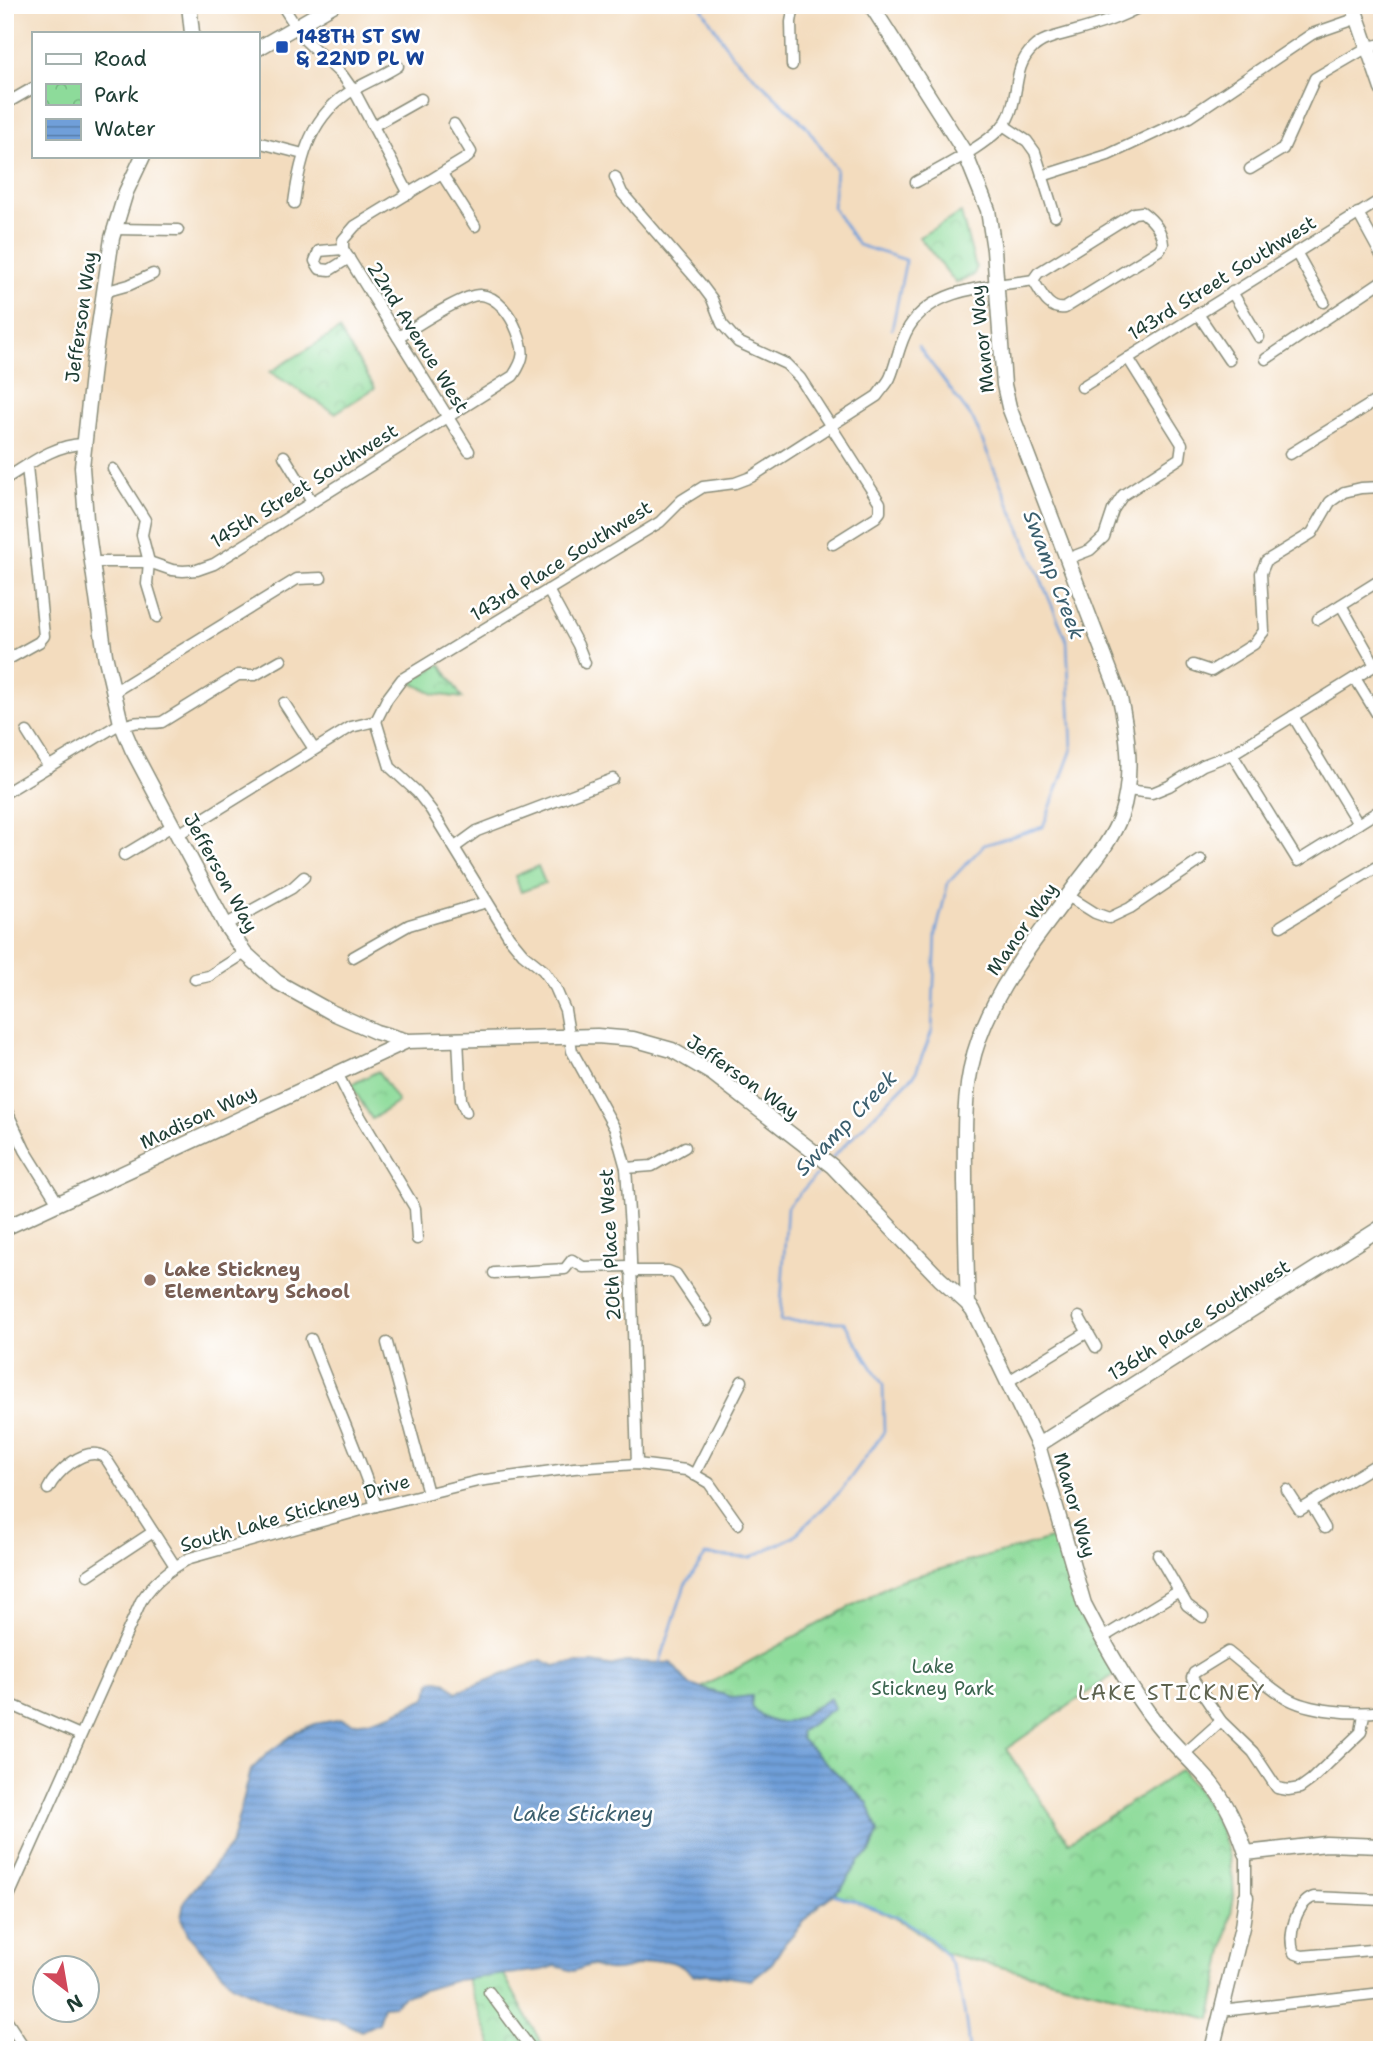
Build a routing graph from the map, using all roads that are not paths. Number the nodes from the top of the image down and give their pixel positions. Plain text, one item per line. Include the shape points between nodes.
1 (189, 5) edge
2 (282, 5) edge
3 (332, 5) edge
4 (794, 5) edge
5 (871, 5) edge
6 (1143, 5) edge
7 (1356, 12) edge
8 (296, 28) junction
9 (192, 32) edge
10 (1375, 45) edge
11 (259, 48) edge
12 (792, 65) dead end
13 (398, 66) dead end
14 (32, 89) edge
15 (1382, 89) edge
16 (353, 90) junction
17 (421, 99) dead end
18 (5, 104) edge
19 (454, 124) dead end
20 (1003, 125) junction
21 (373, 126) junction
22 (259, 142) edge
23 (303, 153) junction
24 (965, 153) junction
25 (142, 158) edge
26 (1250, 169) dead end
27 (442, 174) junction
28 (1042, 176) junction
29 (615, 177) dead end
30 (916, 183) dead end
31 (409, 194) junction
32 (1382, 199) edge
33 (294, 203) dead end
34 (1358, 213) junction
35 (1055, 216) dead end
36 (475, 226) dead end
37 (114, 229) junction
38 (178, 230) dead end
39 (1296, 252) junction
40 (1382, 257) edge
41 (153, 274) dead end
42 (1033, 280) junction
43 (1382, 281) edge
44 (995, 286) junction
45 (104, 292) junction
46 (1232, 292) junction
47 (1324, 302) dead end
48 (1198, 314) junction
49 (398, 337) junction
50 (1259, 337) dead end
51 (1128, 358) junction
52 (1266, 359) dead end
53 (1229, 360) dead end
54 (1082, 387) dead end
55 (1382, 397) edge
56 (448, 416) junction
57 (831, 426) junction
58 (83, 444) junction
59 (469, 451) dead end
60 (1290, 454) dead end
61 (284, 456) dead end
62 (27, 466) junction
63 (113, 469) dead end
64 (5, 479) edge
65 (1382, 487) edge
66 (312, 502) junction
67 (833, 544) dead end
68 (1067, 559) junction
69 (92, 562) junction
70 (149, 562) junction
71 (321, 578) dead end
72 (1382, 579) edge
73 (548, 590) junction
74 (1342, 605) junction
75 (157, 617) dead end
76 (1318, 619) dead end
77 (281, 660) dead end
78 (5, 661) edge
79 (584, 663) dead end
80 (1379, 663) edge
81 (1193, 665) dead end
82 (1355, 678) junction
83 (112, 693) junction
84 (285, 703) dead end
85 (1293, 716) junction
86 (376, 721) junction
87 (1382, 722) edge
88 (121, 725) junction
89 (27, 732) dead end
90 (314, 749) junction
91 (1232, 754) junction
92 (49, 767) junction
93 (613, 779) dead end
94 (1127, 790) junction
95 (5, 793) edge
96 (1382, 809) edge
97 (1358, 824) junction
98 (174, 830) junction
99 (455, 847) junction
100 (124, 855) dead end
101 (1201, 860) dead end
102 (1382, 864) edge
103 (304, 877) dead end
104 (1068, 896) junction
105 (487, 902) junction
106 (225, 925) junction
107 (1281, 926) dead end
108 (245, 953) junction
109 (354, 957) dead end
110 (195, 979) dead end
111 (570, 1036) junction
112 (458, 1038) junction
113 (407, 1041) junction
114 (337, 1073) junction
115 (5, 1107) edge
116 (466, 1112) dead end
117 (685, 1147) dead end
118 (626, 1168) junction
119 (58, 1203) junction
120 (1382, 1227) edge
121 (5, 1228) edge
122 (417, 1239) dead end
123 (630, 1269) junction
124 (494, 1273) dead end
125 (968, 1304) junction
126 (1079, 1317) dead end
127 (707, 1321) dead end
128 (1088, 1332) junction
129 (311, 1339) dead end
130 (387, 1342) dead end
131 (1096, 1346) dead end
132 (742, 1381) dead end
133 (1007, 1382) junction
134 (1038, 1445) junction
135 (1382, 1461) edge
136 (637, 1464) junction
137 (694, 1475) junction
138 (48, 1489) dead end
139 (1287, 1490) dead end
140 (428, 1493) junction
141 (1311, 1504) junction
142 (376, 1506) junction
143 (738, 1524) dead end
144 (1325, 1528) dead end
145 (153, 1532) junction
146 (1158, 1555) dead end
147 (175, 1566) junction
148 (88, 1575) dead end
149 (1179, 1591) junction
150 (1203, 1616) dead end
151 (1102, 1638) junction
152 (5, 1702) edge
153 (1382, 1711) edge
154 (1364, 1714) junction
155 (1221, 1721) junction
156 (80, 1735) junction
157 (1184, 1754) junction
158 (1382, 1846) edge
159 (1246, 1853) junction
160 (1247, 1897) joint
161 (1382, 1900) edge
162 (5, 1905) edge
163 (1382, 1949) edge
164 (489, 1992) dead end
165 (1382, 1993) edge
166 (1221, 2011) junction
167 (5, 2018) edge
168 (26, 2050) edge
169 (532, 2050) edge
170 (1212, 2050) edge

1 - 9 street
2 - 8 street
3 - 8 street
4 - 12 street
5 - 24 street, Manor Way
6 - 20 street via 1032,49 1017,72 1013,104
7 - 10 street
7 - 28 street via 1312,34 1189,117 1108,155
8 - 11 street
8 - 16 street
10 - 15 street
10 - 26 street via 1315,78 1283,149
13 - 16 street
14 - 18 street
16 - 21 street
16 - 23 street via 322,118
17 - 21 street
19 - 27 street via 471,152
20 - 24 street
20 - 28 street via 1027,141
21 - 31 street
22 - 23 street
23 - 33 street
24 - 30 street
24 - 44 street, Manor Way via 988,210
25 - 37 street, Jefferson Way
27 - 31 street
27 - 36 street
28 - 35 street
29 - 57 street via 622,193 700,282 722,324 738,342 786,364 800,377
31 - 49 street, 22nd Avenue West via 355,226 345,249
32 - 34 street, 143rd Street Southwest
34 - 39 street, 143rd Street Southwest
34 - 40 street
37 - 38 street
37 - 45 street, Jefferson Way
39 - 46 street, 143rd Street Southwest
39 - 47 street
41 - 45 street
42 - 42 street, 143rd Place Southwest via 1051,307 1065,308 1159,250 1163,244 1159,231 1142,212 1134,213 1038,272
42 - 44 street, 143rd Place Southwest
43 - 52 street
44 - 57 street, 143rd Place Southwest via 951,295 925,311 909,326 890,380 877,396
44 - 68 street, Manor Way via 1009,407
45 - 58 street, Jefferson Way
46 - 48 street, 143rd Street Southwest
46 - 50 street
48 - 51 street, 143rd Street Southwest
48 - 53 street
49 - 56 street, 22nd Avenue West
49 - 56 street, 145th Street Southwest via 480,295 497,301 514,324 523,345 523,361 513,376
51 - 54 street, 143rd Street Southwest
51 - 68 street via 1182,444 1180,458 1123,495 1104,537 1090,550
55 - 60 street
56 - 59 street, 22nd Avenue West
56 - 66 street, 145th Street Southwest
57 - 67 street via 881,506 876,517
57 - 73 street, 143rd Place Southwest via 751,477 703,487 660,522
58 - 62 street via 68,444
58 - 69 street, Jefferson Way
61 - 66 street
62 - 64 street
62 - 78 street via 44,636
63 - 70 street via 145,520 142,534
65 - 81 street via 1344,492 1330,502 1312,533 1266,561 1261,573 1264,631 1254,643 1212,671
66 - 70 street, 145th Street Southwest via 214,564 183,571
68 - 94 street, Manor Way via 1119,694 1126,722
69 - 70 street, 145th Street Southwest
69 - 83 street, Jefferson Way
70 - 75 street via 147,584
71 - 83 street via 297,579
72 - 74 street
73 - 79 street
73 - 86 street, 143rd Place Southwest via 402,679
74 - 76 street
74 - 80 street
77 - 88 street via 255,675 238,675 162,722
80 - 82 street
82 - 85 street
82 - 87 street
83 - 88 street, Jefferson Way
84 - 90 street
85 - 91 street
85 - 97 street
86 - 90 street via 351,727
86 - 99 street, 20th Place West via 390,767 417,792
88 - 92 street
88 - 98 street, Jefferson Way
89 - 92 street
90 - 98 street
91 - 94 street via 1152,793
91 - 97 street via 1298,861
92 - 95 street
93 - 99 street via 477,831
94 - 104 street, Manor Way via 1108,841
96 - 97 street
98 - 100 street
98 - 106 street, Jefferson Way
99 - 105 street, 20th Place West
101 - 104 street via 1109,918
102 - 107 street
103 - 106 street
104 - 125 street, Manor Way via 1016,964 978,1042 964,1109
105 - 109 street via 409,925
105 - 111 street, 20th Place West via 509,937 555,987
106 - 108 street, Jefferson Way
108 - 110 street via 209,976
108 - 113 street, Jefferson Way via 301,997 376,1032
111 - 112 street, Jefferson Way
111 - 118 street, 20th Place West via 581,1070 615,1129
111 - 125 street, Jefferson Way via 633,1039 672,1050 713,1074 832,1166
112 - 113 street, Jefferson Way
112 - 116 street via 461,1100
113 - 114 street, Madison Way
114 - 119 street, Madison Way
114 - 122 street via 415,1208
115 - 119 street
117 - 118 street via 652,1166
118 - 123 street, 20th Place West
119 - 121 street, Madison Way
120 - 134 street, 136th Place Southwest
123 - 124 street via 583,1266 572,1260 565,1269
123 - 127 street via 668,1270 676,1275
123 - 136 street, 20th Place West
125 - 133 street, Manor Way
126 - 128 street
128 - 131 street
128 - 133 street
129 - 142 street
130 - 140 street
132 - 137 street
133 - 134 street, Manor Way
134 - 151 street, Manor Way via 1084,1604
135 - 141 street
136 - 137 street, South Lake Stickney Drive
136 - 140 street, South Lake Stickney Drive via 478,1481
137 - 143 street, South Lake Stickney Drive via 709,1483
138 - 145 street via 55,1475 91,1452 97,1453 105,1457
139 - 141 street via 1300,1510
140 - 142 street, South Lake Stickney Drive
141 - 144 street
142 - 147 street, South Lake Stickney Drive via 219,1549
145 - 147 street
145 - 148 street
146 - 149 street
147 - 156 street, South Lake Stickney Drive via 141,1601
149 - 150 street
149 - 151 street
151 - 157 street, Manor Way via 1156,1723
152 - 156 street
153 - 154 street
154 - 155 street via 1361,1732 1300,1788 1288,1790 1277,1788 1253,1752
154 - 155 street via 1302,1705 1228,1652 1192,1678
155 - 157 street
156 - 162 street, South Lake Stickney Drive
157 - 159 street, Manor Way via 1227,1805
158 - 159 street via 1326,1844
159 - 160 street
160 - 166 street
161 - 163 street via 1307,1900 1299,1908 1291,1945 1294,1953 1302,1956
164 - 169 street
165 - 166 street
166 - 170 street
167 - 168 street

